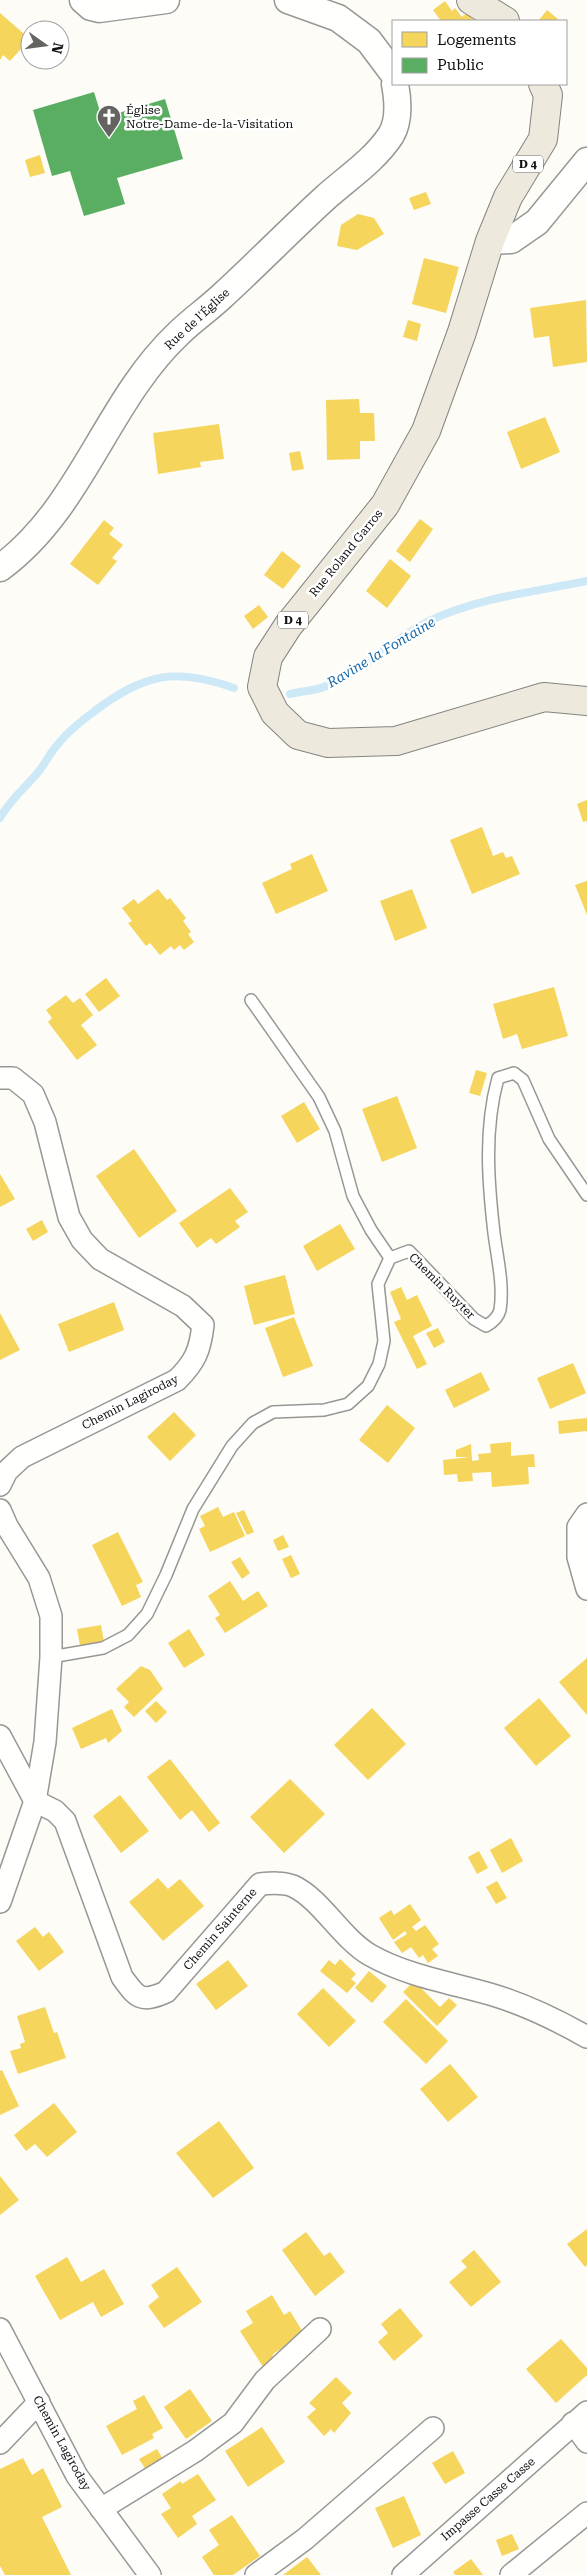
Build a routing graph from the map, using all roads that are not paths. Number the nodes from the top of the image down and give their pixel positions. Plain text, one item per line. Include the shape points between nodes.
1 (82, 0) edge
2 (166, 0) edge
3 (288, 0) edge
4 (471, 0) edge
5 (503, 20) edge
6 (392, 72) edge
7 (395, 85) edge
8 (543, 85) edge
9 (587, 161) edge
10 (490, 241) junction
11 (0, 568) edge
12 (587, 701) edge
13 (251, 1000) dead end
14 (0, 1078) edge
15 (587, 1195) edge
16 (390, 1258) junction
17 (0, 1485) edge
18 (0, 1510) edge
19 (587, 1514) edge
20 (587, 1588) edge
21 (51, 1657) junction
22 (0, 1736) edge
23 (35, 1801) junction
24 (0, 1902) edge
25 (587, 2037) edge
26 (0, 2329) edge
27 (320, 2329) dead end
28 (39, 2402) junction
29 (580, 2418) edge
30 (433, 2428) dead end
31 (587, 2442) edge
32 (0, 2443) edge
33 (101, 2510) junction
34 (587, 2513) edge
35 (150, 2575) edge
36 (256, 2575) edge
37 (403, 2575) edge
38 (511, 2575) edge

1 - 2 street via 90,8 99,10
3 - 6 street via 338,18 369,42
4 - 5 main road
7 - 11 street, Rue de l'Église via 399,107 392,134 371,159 177,334 146,368 55,514 16,556
8 - 10 main road, Rue Roland Garros / D 4 via 548,95 543,139 508,197
9 - 10 street via 536,222 511,240
10 - 12 main road, Rue Roland Garros / D 4 via 462,332 426,431 385,505 288,626 268,657 262,687 275,713 298,735 328,743 396,741 544,697
13 - 16 lane via 319,1097 335,1132 353,1196
14 - 17 street, Chemin Lagiroday via 13,1078 33,1094 45,1122 70,1217 82,1240 100,1259 183,1306 203,1325 201,1346 191,1365 177,1380 22,1457 7,1471
15 - 16 lane, Chemin Ruyter via 549,1139 523,1080 514,1073 498,1078 490,1106 487,1148 500,1282 500,1310 495,1322 486,1326 474,1319 409,1251
16 - 21 lane, Chemin Ruyter via 378,1284 384,1341 379,1364 368,1386 348,1404 324,1410 273,1412 252,1423 232,1446 193,1509 147,1614 128,1636 103,1648
18 - 21 street via 39,1578 51,1616
19 - 20 street via 578,1527 578,1556
21 - 23 street
22 - 23 street
23 - 24 street
23 - 25 street, Chemin Sainterne via 55,1811 65,1822 122,1977 135,1995 150,1999 166,1992 260,1884 276,1882 294,1887 313,1901 354,1946 388,1965 537,2010
26 - 28 street, Chemin Lagiroday
27 - 33 street via 266,2380 233,2423
28 - 32 street
28 - 33 street, Chemin Lagiroday via 77,2476
29 - 31 street
29 - 37 street, Impasse Casse Casse
30 - 36 street via 305,2539
33 - 35 street, Chemin Lagiroday
34 - 38 street

